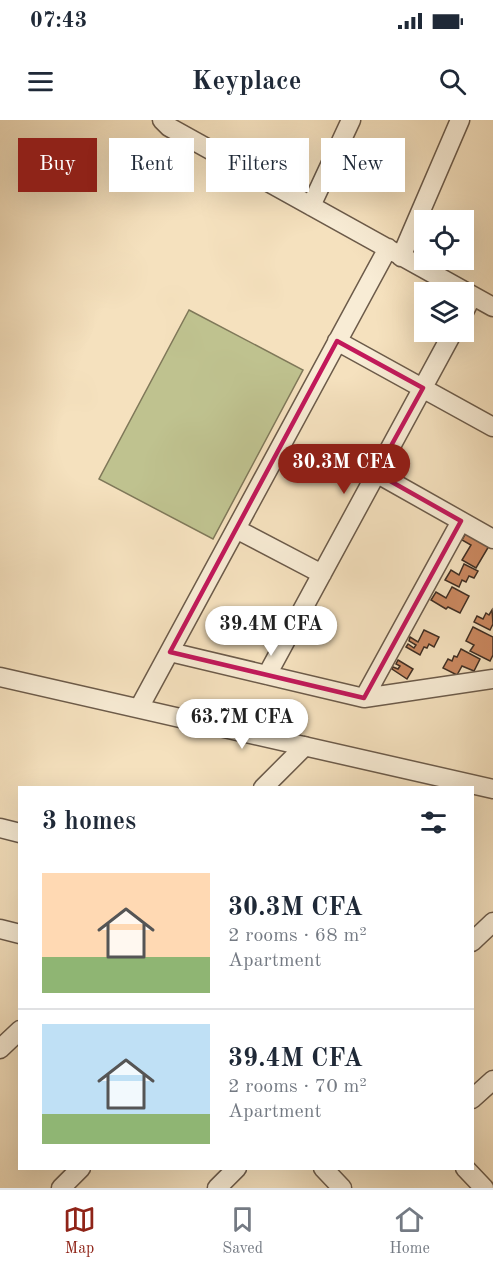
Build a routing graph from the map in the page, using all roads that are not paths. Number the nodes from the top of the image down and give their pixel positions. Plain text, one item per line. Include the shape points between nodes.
1 (162, 120) edge
2 (351, 120) edge
3 (460, 120) edge
4 (311, 206) junction
5 (394, 253) junction
6 (447, 282) edge
7 (474, 297) edge
8 (493, 307) edge
9 (337, 341) junction
10 (448, 342) edge
11 (423, 388) junction
12 (493, 427) edge
13 (376, 474) junction
14 (461, 521) junction
15 (236, 528) junction
16 (493, 539) edge
17 (322, 574) junction
18 (170, 652) junction
19 (267, 675) junction
20 (0, 676) edge
21 (492, 678) edge
22 (364, 698) junction
23 (140, 708) junction
24 (305, 746) junction
25 (265, 786) edge
26 (493, 789) edge
27 (0, 828) edge
28 (18, 832) edge
29 (493, 922) edge
30 (0, 928) edge
31 (18, 933) edge
32 (474, 940) edge
33 (18, 1032) edge
34 (0, 1049) edge
35 (493, 1080) edge
36 (474, 1097) edge
37 (79, 1170) edge
38 (235, 1170) edge
39 (325, 1170) edge
40 (467, 1170) edge
41 (61, 1188) edge
42 (217, 1188) edge
43 (342, 1188) edge
44 (483, 1188) edge

1 - 4 street
2 - 4 street
3 - 5 street
4 - 5 street
5 - 6 street
5 - 9 street
7 - 8 street
9 - 11 street
9 - 15 street
10 - 11 street
11 - 12 street
11 - 13 street
13 - 14 street
13 - 17 street
14 - 16 street
14 - 22 street
15 - 17 street
15 - 18 street
17 - 19 street
18 - 19 street
18 - 23 street
19 - 22 street
20 - 23 street
21 - 22 street
23 - 24 street
24 - 25 street
24 - 26 street
27 - 28 street
29 - 32 street
30 - 31 street
33 - 34 street
35 - 36 street
37 - 41 street
38 - 42 street
39 - 43 street
40 - 44 street

